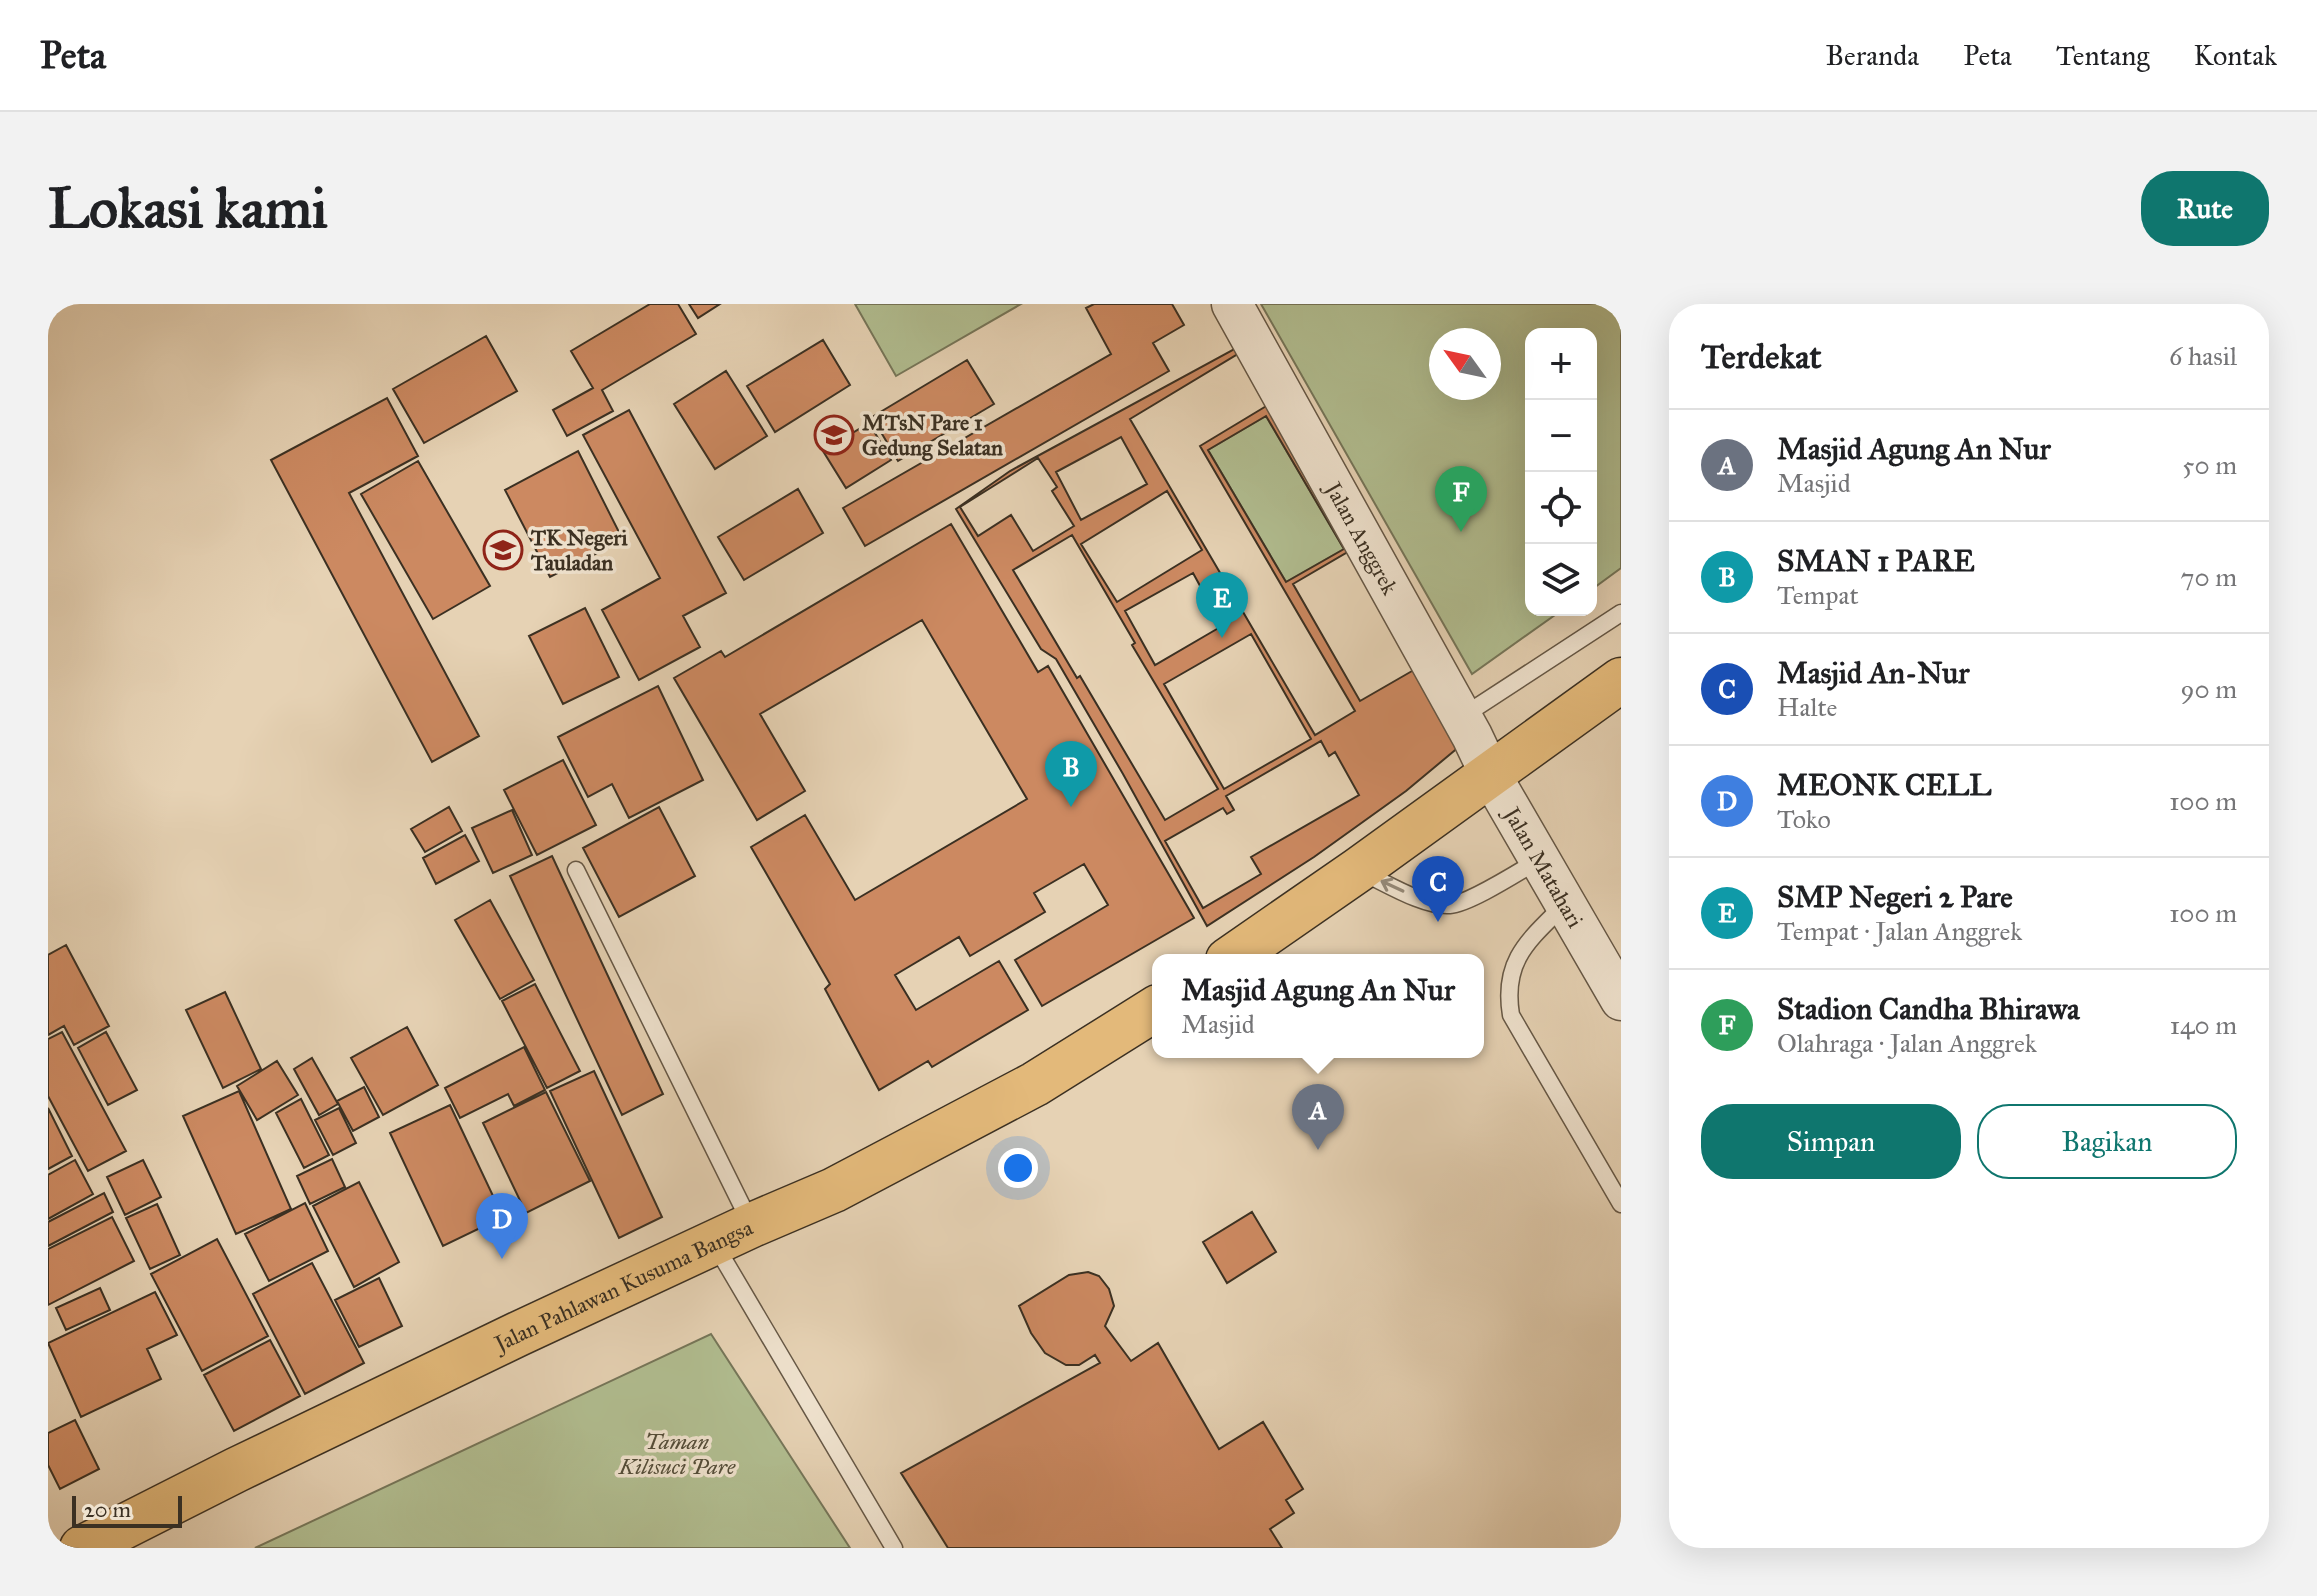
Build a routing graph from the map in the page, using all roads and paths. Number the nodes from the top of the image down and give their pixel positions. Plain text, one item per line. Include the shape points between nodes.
1 (1232, 304) edge
2 (1621, 613) edge
3 (1621, 680) edge
4 (1461, 717) junction
5 (1490, 774) junction
6 (1539, 860) junction
7 (576, 870) dead end
8 (1358, 870) junction
9 (1565, 904) junction
10 (1237, 954) edge
11 (1621, 1000) edge
12 (1152, 1011) edge
13 (1621, 1204) edge
14 (733, 1234) junction
15 (82, 1548) edge
16 (894, 1548) edge

1 - 4 street, Jalan Anggrek
2 - 4 lane
3 - 5 main road
4 - 5 street, Jalan Anggrek
5 - 6 street, Jalan Matahari
5 - 8 main road
6 -> 8 lane via 1450,905 1432,903
6 - 9 street, Jalan Matahari
7 - 14 lane
8 - 10 main road
9 - 11 street, Jalan Matahari
9 - 13 lane via 1525,945 1511,972 1511,1015
12 - 14 main road, Jalan Pahlawan Kusuma Bangsa via 1035,1084 834,1190
14 - 15 main road, Jalan Pahlawan Kusuma Bangsa
14 - 16 lane

